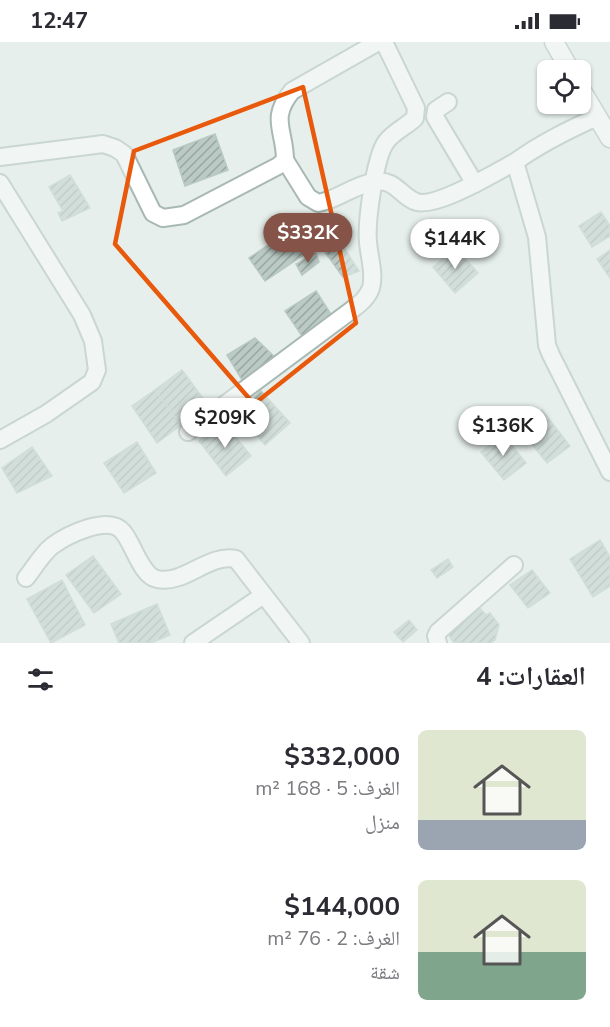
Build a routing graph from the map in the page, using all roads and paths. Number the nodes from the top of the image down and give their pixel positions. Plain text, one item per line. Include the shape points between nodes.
1 (378, 42) edge
2 (384, 42) edge
3 (557, 43) edge
4 (565, 60) edge
5 (448, 102) dead end
6 (591, 107) edge
7 (597, 117) junction
8 (610, 138) edge
9 (0, 157) edge
10 (285, 160) junction
11 (515, 162) junction
12 (375, 182) junction
13 (0, 183) edge
14 (474, 184) junction
15 (188, 432) dead end
16 (0, 440) edge
17 (610, 472) edge
18 (514, 565) dead end
19 (26, 578) dead end
20 (262, 596) junction
21 (193, 643) edge
22 (301, 643) edge
23 (438, 643) edge

1 - 10 street via 292,91 282,103 279,128
2 - 12 street via 416,108 415,118 387,140
3 - 4 street
5 - 14 street via 436,110 435,117
6 - 7 street
7 - 8 street
7 - 11 street via 566,130
9 - 10 street via 103,144 115,148 124,154 153,213 163,218 184,215
10 - 12 street via 308,197 318,203
11 - 14 street
11 - 17 street via 537,237 550,355
12 - 14 street via 389,183 422,204
12 - 15 street via 368,216 372,277 366,298
13 - 16 street via 82,315 93,341 97,370 92,382
18 - 23 street via 438,632
19 - 20 street via 51,547 72,534 114,524 123,531 154,579 167,580 213,561 236,559
20 - 21 street
20 - 22 street

